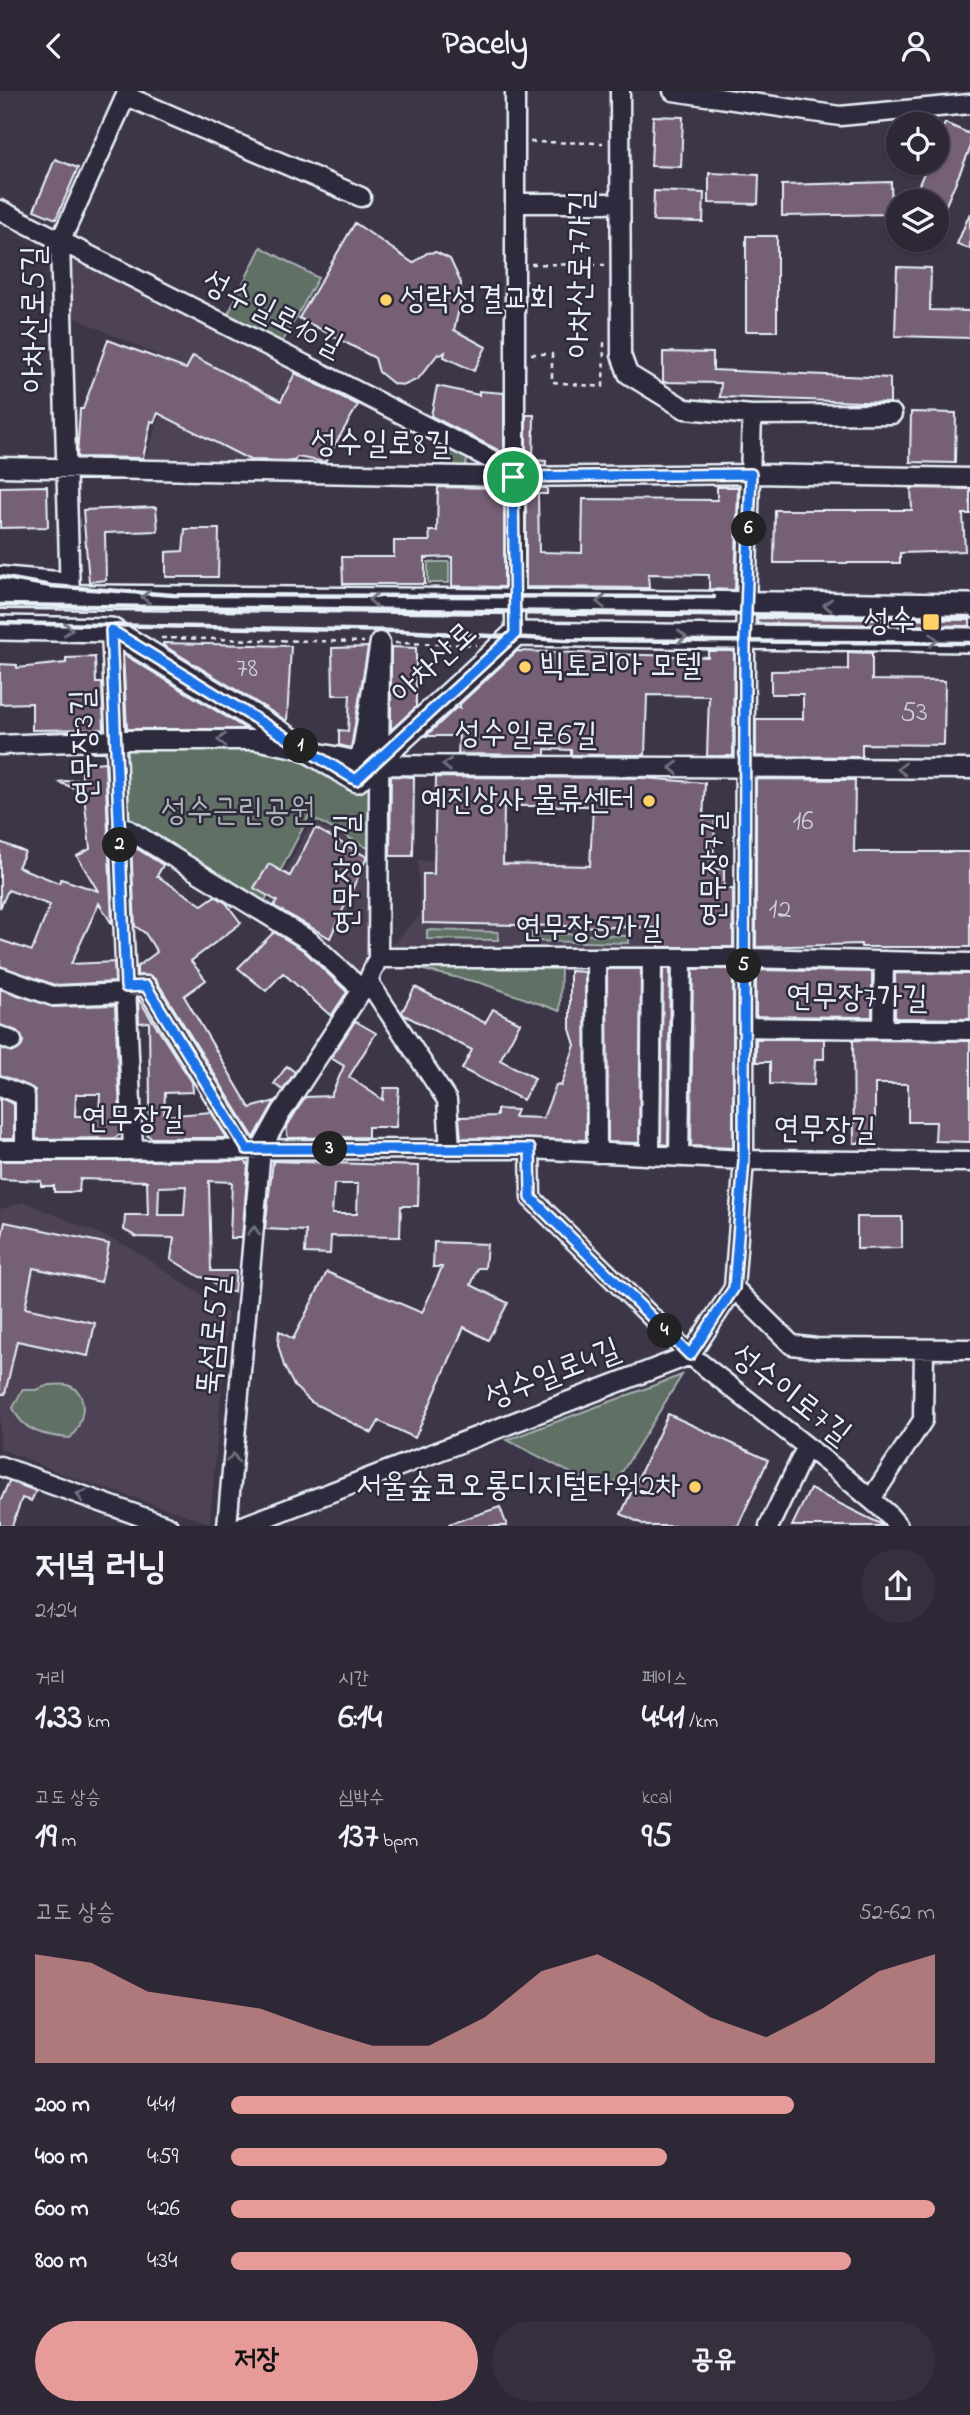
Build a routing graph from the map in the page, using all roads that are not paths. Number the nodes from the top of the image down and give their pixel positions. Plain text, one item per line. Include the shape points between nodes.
1 (515, 91) edge
2 (620, 91) edge
3 (673, 91) edge
4 (127, 94) edge
5 (970, 104) edge
6 (361, 197) dead end
7 (515, 203) junction
8 (607, 203) dead end
9 (0, 210) edge
10 (60, 242) junction
11 (892, 414) dead end
12 (752, 415) junction
13 (0, 467) edge
14 (66, 468) junction
15 (751, 474) junction
16 (513, 477) junction
17 (970, 478) edge
18 (0, 576) edge
19 (69, 589) junction
20 (0, 596) edge
21 (515, 601) junction
22 (970, 606) edge
23 (746, 621) junction
24 (0, 628) edge
25 (111, 630) junction
26 (515, 634) junction
27 (970, 640) edge
28 (116, 740) junction
29 (0, 745) edge
30 (379, 765) junction
31 (745, 769) junction
32 (970, 769) edge
33 (356, 780) junction
34 (119, 824) junction
35 (378, 958) junction
36 (596, 958) junction
37 (652, 958) junction
38 (682, 958) junction
39 (744, 958) junction
40 (884, 961) junction
41 (970, 963) edge
42 (0, 977) edge
43 (365, 985) junction
44 (126, 990) junction
45 (744, 1027) junction
46 (883, 1028) junction
47 (970, 1030) edge
48 (0, 1086) edge
49 (254, 1149) junction
50 (450, 1149) junction
51 (530, 1149) junction
52 (0, 1150) edge
53 (25, 1150) junction
54 (133, 1150) junction
55 (597, 1153) junction
56 (650, 1155) junction
57 (679, 1157) junction
58 (744, 1160) junction
59 (970, 1162) edge
60 (734, 1288) junction
61 (923, 1349) junction
62 (970, 1349) edge
63 (690, 1355) junction
64 (806, 1448) junction
65 (0, 1466) edge
66 (871, 1499) junction
67 (168, 1526) edge
68 (227, 1526) edge
69 (243, 1526) edge
70 (769, 1526) edge
71 (898, 1526) edge

1 - 7 street
2 - 12 street via 621,355 628,374 685,409
3 - 5 street via 840,116
4 - 6 street, 아차산로5길
4 - 10 street, 아차산로5길
7 - 8 street
7 - 16 street
9 - 10 street, 성수일로10길
10 - 14 street, 아차산로5길
10 - 16 street, 성수일로10길 via 500,464
11 - 12 street
12 - 15 street, 연무장7길
13 - 14 street, 성수일로8길
14 - 16 street, 성수일로8길
14 - 19 street, 아차산로5길
15 - 16 street, 성수일로8길
15 - 17 street, 성수일로8길
15 - 23 street, 연무장7길
16 - 21 street
18 - 19 street, 아차산로
19 - 20 main road, 아차산로
21 -> 19 main road, 아차산로
23 -> 21 main road, 아차산로
21 - 26 street
22 -> 23 main road, 아차산로
26 -> 23 main road, 아차산로
23 -> 27 main road, 아차산로
23 - 31 street, 연무장7길
24 -> 25 main road
25 - 28 street, 연무장3길
25 - 33 main road
26 - 33 main road, 아차산로
28 - 29 street, 성수일로6길
30 -> 28 street, 성수일로6길 via 255,740
28 - 34 street, 연무장3길
31 -> 30 street, 성수일로6길
30 - 33 street, 연무장5길 via 380,642
30 - 35 street, 연무장5길
32 -> 31 street, 성수일로6길
31 - 39 street, 연무장7길
34 - 43 street, 연무장5길 via 310,941
34 - 44 street, 연무장3길
35 - 36 street, 연무장5가길
35 - 43 street, 연무장5길
36 - 37 street, 연무장5가길
36 - 55 street
37 - 38 street, 연무장5가길
37 - 56 street
38 - 39 street, 연무장5가길
38 - 57 street
39 - 40 street, 연무장5가길
39 - 45 street, 연무장7길
40 - 41 street, 연무장5가길
40 - 46 street
42 - 44 street via 53,996
43 - 49 street, 연무장5길
43 - 50 street via 447,1100
44 - 49 street via 146,986
44 - 54 street, 연무장3길
45 - 46 street, 연무장7가길
45 - 58 street, 연무장7길
46 - 47 street, 연무장7가길
48 - 53 street via 25,1096
49 - 50 street, 연무장길
49 - 54 street, 연무장길
68 -> 49 street, 뚝섬로5길
50 - 51 street, 연무장길
51 - 55 street, 연무장길
51 - 63 street, 성수이로7길 via 531,1198
52 - 53 street, 연무장길
53 - 54 street, 연무장길
55 - 56 street, 연무장길
56 - 57 street, 연무장길
57 - 58 street, 연무장길
58 - 59 street, 연무장길
58 - 60 street
60 - 61 street via 792,1345
60 - 63 street
61 - 62 street
61 - 66 street via 923,1420
63 - 64 street, 성수이로7길
63 - 69 street, 성수일로4길
64 - 66 street, 성수이로7길
64 - 70 street
67 -> 65 street
66 - 71 street, 성수이로7길

